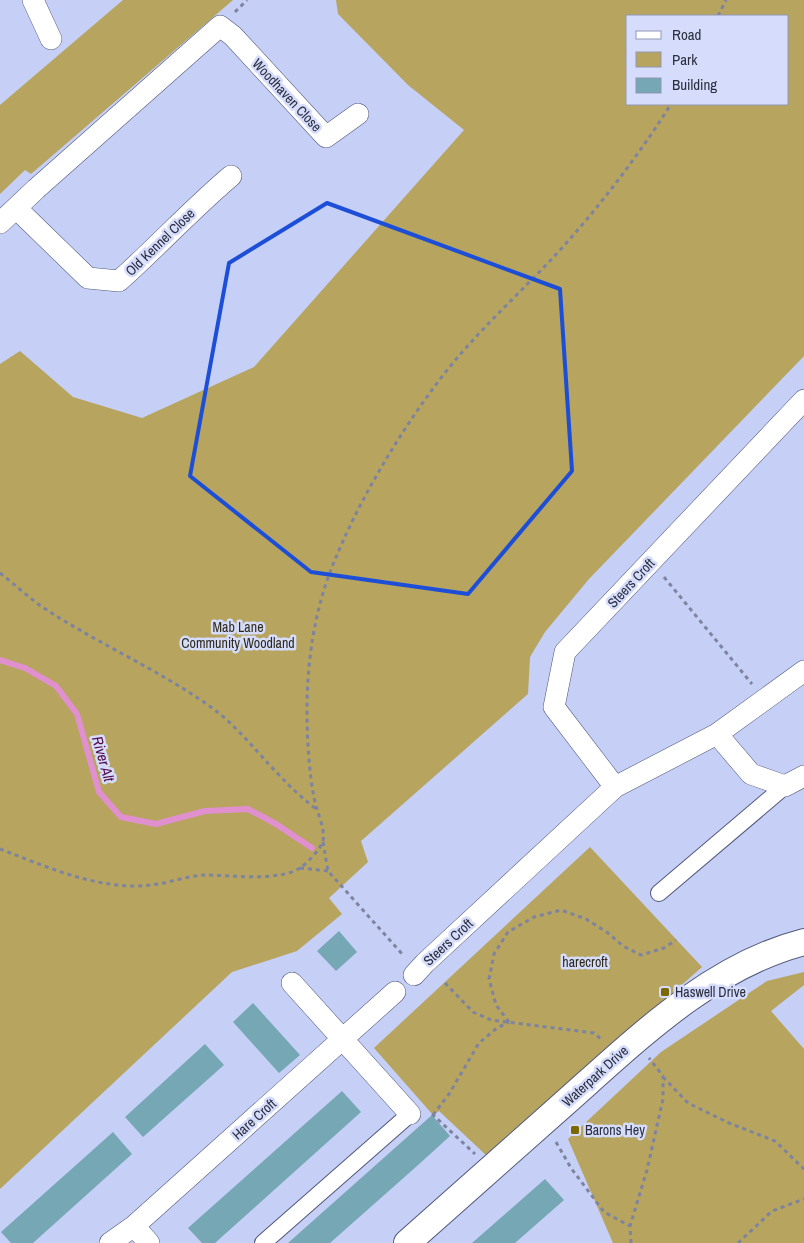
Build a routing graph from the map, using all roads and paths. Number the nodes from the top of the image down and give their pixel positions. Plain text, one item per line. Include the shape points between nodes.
1 (33, 0) edge
2 (726, 0) edge
3 (718, 15) edge
4 (51, 39) dead end
5 (670, 105) edge
6 (358, 114) dead end
7 (231, 176) dead end
8 (16, 208) junction
9 (0, 223) edge
10 (804, 400) edge
11 (651, 561) junction
12 (0, 572) edge
13 (804, 671) edge
14 (765, 699) junction
15 (717, 734) junction
16 (804, 776) edge
17 (785, 786) junction
18 (615, 787) junction
19 (317, 810) junction
20 (323, 840) junction
21 (0, 849) edge
22 (300, 868) junction
23 (328, 871) junction
24 (659, 894) dead end
25 (676, 940) dead end
26 (804, 942) edge
27 (416, 973) joint
28 (292, 983) dead end
29 (445, 983) dead end
30 (395, 992) dead end
31 (510, 1022) junction
32 (343, 1038) junction
33 (636, 1040) junction
34 (606, 1042) dead end
35 (663, 1076) junction
36 (410, 1114) junction
37 (433, 1115) junction
38 (544, 1122) junction
39 (491, 1168) junction
40 (804, 1169) edge
41 (804, 1199) edge
42 (134, 1226) junction
43 (630, 1226) junction
44 (110, 1243) edge
45 (148, 1243) edge
46 (263, 1243) edge
47 (407, 1243) edge
48 (631, 1243) edge
49 (738, 1243) edge

1 - 4 street
2 - 3 path
5 - 19 path via 596,208 432,389 398,441 349,529 326,582 311,645 306,712 310,773
6 - 8 street, Woodhaven Close via 326,137 220,26
7 - 8 street, Old Kennel Close via 119,281 88,278
8 - 9 street
10 - 11 street, Steers Croft
11 - 14 path
11 - 18 street, Steers Croft via 565,652 554,707
12 - 19 path via 40,605 210,706
13 - 14 street, Steers Croft
14 - 15 street, Steers Croft
15 - 17 street via 751,774
15 - 18 street, Steers Croft
16 - 17 street
17 - 24 street
18 - 27 street, Steers Croft
19 - 20 path
20 - 22 path via 320,848
20 - 23 path
21 - 22 path via 82,878 132,885 150,885 201,875 262,877
22 - 23 path
23 - 27 path
25 - 31 path via 664,948 641,955 586,919 561,910 534,917 508,932 494,954 489,980 496,1005
26 - 33 street, Waterpark Drive via 767,954 723,975
28 - 32 street
29 - 31 path via 473,1012 491,1020
30 - 32 street, Hare Croft
31 - 34 path via 594,1034
31 - 37 path via 478,1043
32 - 36 street
32 - 42 street, Hare Croft
33 - 35 path
33 - 38 street, Waterpark Drive
35 - 40 path via 688,1103 775,1141
35 - 43 path via 663,1099
36 - 37 path via 423,1103
36 - 46 street
37 - 39 path
38 - 39 street, Waterpark Drive
38 - 43 path via 571,1168 604,1212
39 - 47 street, Waterpark Drive
41 - 49 path via 772,1211
42 - 44 street, Hare Croft
42 - 45 street
43 - 48 path

